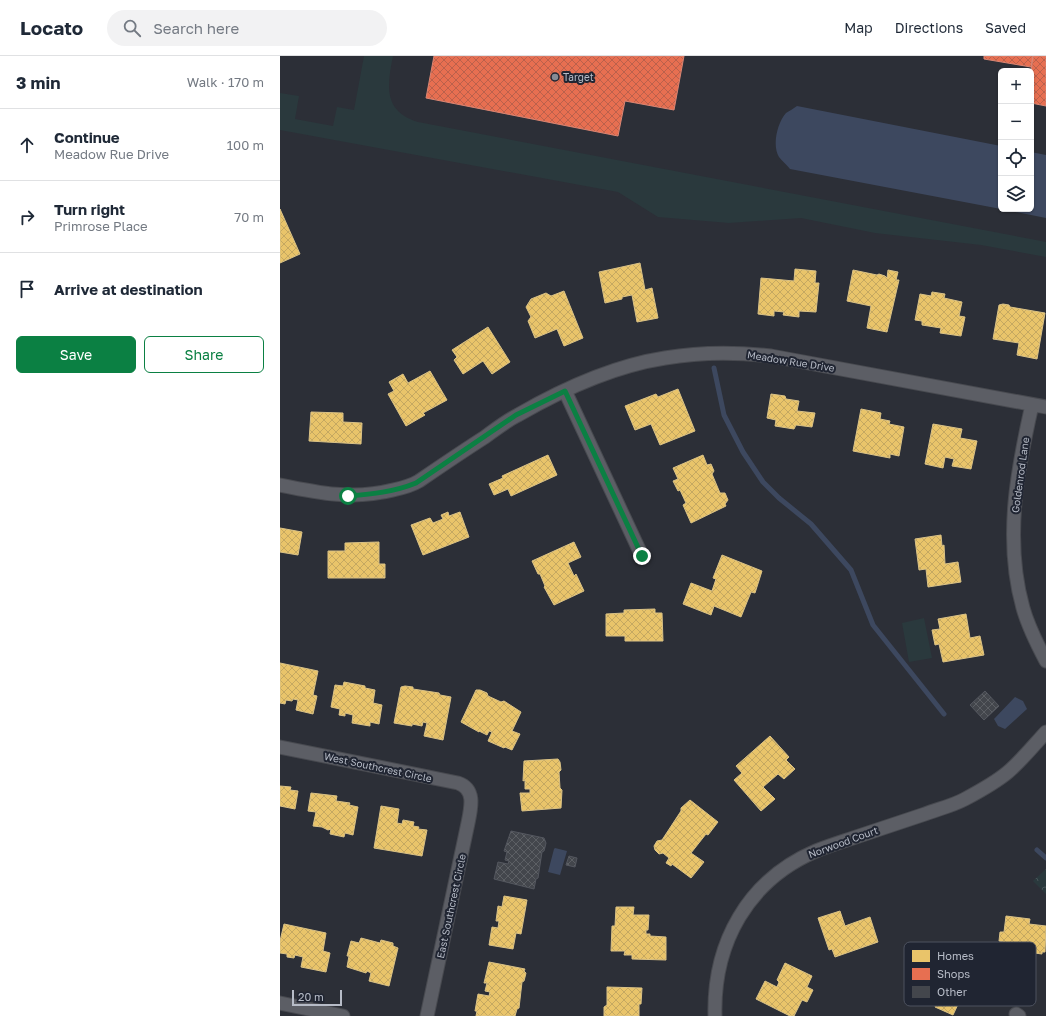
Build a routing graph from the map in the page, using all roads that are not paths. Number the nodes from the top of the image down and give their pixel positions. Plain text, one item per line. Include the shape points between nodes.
1 (565, 391) junction
2 (1032, 405) junction
3 (1046, 407) edge
4 (280, 485) edge
5 (642, 556) dead end
6 (1046, 661) edge
7 (1046, 732) edge
8 (280, 747) edge
9 (471, 796) joint
10 (280, 1003) edge
11 (343, 1016) edge
12 (427, 1016) edge
13 (715, 1016) edge

1 - 2 street, Meadow Rue Drive via 637,364 689,355 735,353 789,359
1 - 4 street, Meadow Rue Drive via 516,415 419,481 405,487 379,494 348,496
1 - 5 street
2 - 3 street, Meadow Rue Drive
2 - 6 street, Goldenrod Lane via 1021,455 1014,506 1013,547 1016,578 1023,608
7 - 13 street, Norwood Court via 1008,772 963,800 816,851 772,878 752,898 726,942 718,971 714,1000
8 - 9 street, West Southcrest Circle via 458,783 466,788
9 - 12 street, East Southcrest Circle via 472,803
10 - 11 street

